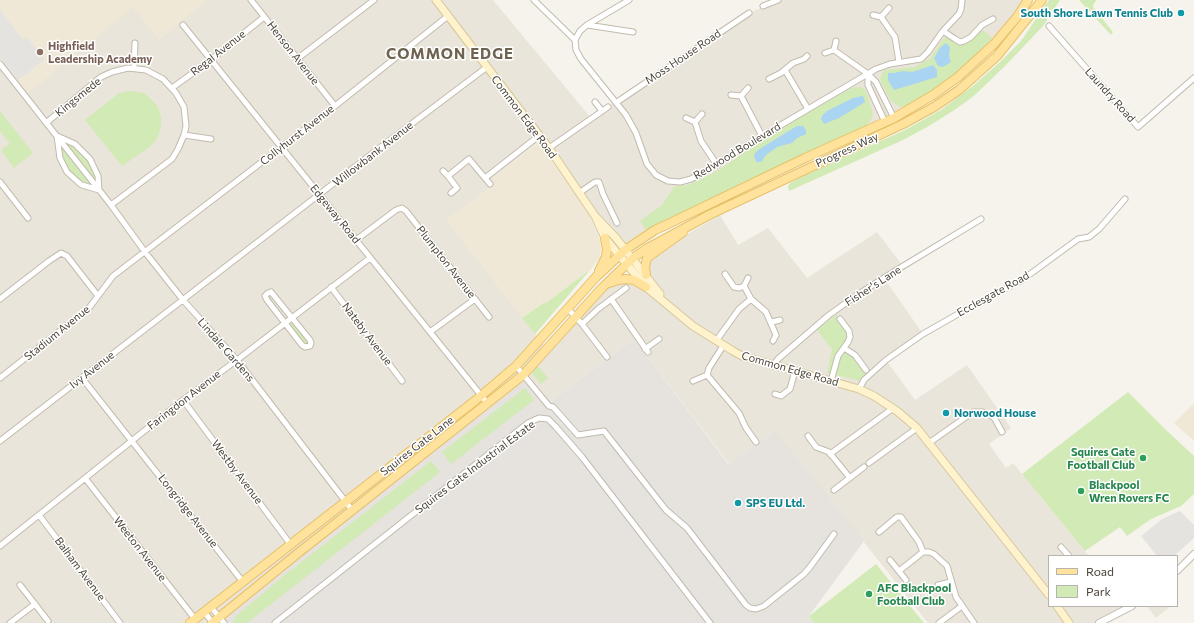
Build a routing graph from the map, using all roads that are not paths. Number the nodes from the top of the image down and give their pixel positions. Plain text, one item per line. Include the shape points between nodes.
1 (251, 0) edge
2 (374, 0) edge
3 (436, 0) edge
4 (534, 0) edge
5 (629, 0) edge
6 (778, 0) edge
7 (962, 0) edge
8 (1028, 0) edge
9 (1042, 0) edge
10 (621, 2) edge
11 (763, 6) dead end
12 (889, 8) dead end
13 (749, 13) dead end
14 (873, 15) dead end
15 (448, 16) junction
16 (264, 17) junction
17 (881, 17) junction
18 (993, 19) dead end
19 (183, 25) dead end
20 (587, 25) junction
21 (1048, 26) dead end
22 (944, 31) junction
23 (633, 32) dead end
24 (575, 40) junction
25 (836, 41) dead end
26 (135, 43) dead end
27 (834, 50) junction
28 (825, 53) dead end
29 (807, 56) dead end
30 (212, 59) junction
31 (297, 59) junction
32 (899, 62) junction
33 (0, 64) edge
34 (487, 67) junction
35 (134, 68) junction
36 (785, 70) junction
37 (868, 74) junction
38 (1194, 78) edge
39 (769, 79) dead end
40 (172, 88) junction
41 (748, 88) dead end
42 (731, 95) dead end
43 (741, 96) junction
44 (947, 98) junction
45 (595, 102) dead end
46 (616, 102) junction
47 (335, 106) junction
48 (608, 107) dead end
49 (808, 109) junction
50 (602, 111) junction
51 (702, 114) dead end
52 (686, 118) dead end
53 (888, 120) junction
54 (46, 122) junction
55 (695, 122) junction
56 (884, 132) junction
57 (184, 135) junction
58 (540, 135) junction
59 (57, 136) junction
60 (762, 136) junction
61 (211, 139) dead end
62 (281, 147) junction
63 (549, 148) junction
64 (717, 165) junction
65 (443, 170) dead end
66 (448, 176) junction
67 (485, 178) junction
68 (0, 182) edge
69 (490, 184) dead end
70 (99, 190) junction
71 (451, 193) dead end
72 (579, 193) junction
73 (320, 195) junction
74 (1124, 199) dead end
75 (111, 205) junction
76 (595, 216) junction
77 (28, 218) dead end
78 (981, 220) dead end
79 (617, 222) dead end
80 (691, 224) junction
81 (605, 238) junction
82 (356, 240) junction
83 (626, 250) junction
84 (145, 252) junction
85 (619, 255) junction
86 (370, 258) junction
87 (633, 258) junction
88 (627, 264) junction
89 (725, 274) dead end
90 (646, 275) junction
91 (596, 277) junction
92 (748, 278) dead end
93 (744, 286) junction
94 (332, 287) junction
95 (646, 287) junction
96 (602, 288) junction
97 (626, 288) dead end
98 (98, 296) junction
99 (0, 299) edge
100 (475, 299) junction
101 (611, 299) junction
102 (751, 299) junction
103 (183, 300) junction
104 (667, 304) junction
105 (567, 308) junction
106 (292, 317) junction
107 (489, 317) dead end
108 (575, 317) junction
109 (840, 319) dead end
110 (780, 320) dead end
111 (285, 322) junction
112 (772, 322) junction
113 (582, 324) junction
114 (430, 332) junction
115 (659, 339) dead end
116 (716, 341) junction
117 (773, 341) dead end
118 (723, 346) junction
119 (844, 348) junction
120 (607, 357) dead end
121 (238, 360) junction
122 (773, 365) junction
123 (516, 366) junction
124 (795, 370) junction
125 (866, 370) dead end
126 (523, 375) junction
127 (707, 375) junction
128 (0, 378) edge
129 (82, 378) junction
130 (402, 381) dead end
131 (693, 381) dead end
132 (831, 381) junction
133 (859, 389) junction
134 (775, 394) dead end
135 (481, 395) junction
136 (781, 396) junction
137 (183, 400) junction
138 (488, 404) junction
139 (782, 404) dead end
140 (892, 409) junction
141 (746, 410) dead end
142 (739, 412) junction
143 (917, 428) junction
144 (1002, 432) dead end
145 (808, 436) dead end
146 (133, 440) junction
147 (0, 441) edge
148 (756, 442) dead end
149 (929, 443) junction
150 (830, 454) junction
151 (869, 463) dead end
152 (864, 467) dead end
153 (85, 478) junction
154 (850, 478) junction
155 (834, 490) dead end
156 (346, 502) junction
157 (352, 510) junction
158 (39, 515) junction
159 (879, 532) dead end
160 (834, 534) dead end
161 (290, 545) junction
162 (0, 546) edge
163 (1060, 547) dead end
164 (923, 552) junction
165 (1194, 554) edge
166 (1068, 555) edge
167 (890, 560) dead end
168 (1178, 570) edge
169 (899, 571) junction
170 (906, 580) dead end
171 (243, 582) junction
172 (951, 582) junction
173 (938, 585) dead end
174 (20, 586) dead end
175 (1048, 592) edge
176 (35, 604) junction
177 (962, 606) junction
178 (1058, 607) edge
179 (1130, 607) edge
180 (208, 609) junction
181 (48, 621) dead end
182 (192, 621) edge
183 (216, 622) edge
184 (10, 623) edge
185 (120, 623) edge
186 (275, 623) edge
187 (710, 623) edge
188 (938, 623) edge
189 (974, 623) edge
190 (1069, 623) edge
191 (1099, 623) edge

1 - 16 street, Henson Avenue
2 - 31 street
3 - 15 main road, Common Edge Road
4 - 24 street
5 - 10 street
6 - 11 street
7 - 22 street, Redwood Boulevard via 959,14
8 - 53 main road, Progress Way via 994,44 958,77
9 - 44 main road, Progress Way via 997,56
10 - 20 street
12 - 17 street
13 - 46 street, Moss House Road
14 - 17 street
15 - 34 main road, Common Edge Road
15 - 47 street, Collyhurst Avenue
16 - 30 street, Regal Avenue
16 - 31 street, Henson Avenue
17 - 32 street via 895,38
18 - 22 street via 982,25 971,38 960,42
19 - 30 street, Edgeway Road
20 - 23 street
20 - 24 street
21 - 38 street, Laundry Road via 1138,127
22 - 32 street, Redwood Boulevard via 921,59
24 - 46 street, Redwood Boulevard via 576,50 581,59
25 - 27 street
26 - 35 street
27 - 28 street
27 - 37 street
29 - 36 street
30 - 40 street, Regal Avenue
30 - 62 street, Edgeway Road
31 - 47 street, Henson Avenue
32 - 37 street, Redwood Boulevard via 881,66
33 - 54 street, Lindale Gardens
34 - 58 main road, Common Edge Road
34 - 73 street, Willowbank Avenue
35 - 40 street, Kingsmede via 146,70 163,78
35 - 54 street, Kingsmede via 100,77
36 - 39 street
36 - 49 street
37 - 49 street, Redwood Boulevard
37 - 53 street via 876,82
37 - 53 street via 868,85
40 - 57 street, Kingsmede via 184,106
41 - 43 street
42 - 43 street
43 - 60 street
44 - 53 main road via 938,100 902,120
44 - 56 main road, Progress Way
45 - 50 street
46 - 64 street, Redwood Boulevard via 633,126 647,164 656,175 668,181 680,182
47 - 62 street, Collyhurst Avenue
48 - 50 street
49 - 60 street, Redwood Boulevard
50 - 63 street
51 - 55 street
52 - 55 street
53 - 56 main road
53 - 83 main road, Progress Way via 654,230
54 - 59 street, Lindale Gardens
55 - 64 street via 701,141
56 - 80 main road, Progress Way
57 - 61 street
57 - 75 street, Kingsmede via 172,159
58 - 63 main road, Common Edge Road
58 - 67 street
59 - 70 street, Lindale Gardens
59 - 70 street, Lindale Gardens via 75,144 90,159 98,176
59 - 70 street via 60,158 67,172 82,185
60 - 64 street, Redwood Boulevard
62 - 73 street, Edgeway Road
62 - 84 street, Collyhurst Avenue
63 - 72 main road, Common Edge Road
65 - 66 street
66 - 67 street via 469,159
66 - 71 street via 457,188
67 - 69 street
68 - 77 street
70 - 75 street, Lindale Gardens
72 - 76 main road, Common Edge Road
72 - 79 street via 599,182
73 - 82 street, Edgeway Road
73 - 103 street, Willowbank Avenue
74 - 133 street, Ecclesgate Road via 1089,237 1078,239 1022,280 923,334 886,360 864,380
75 - 84 street, Lindale Gardens
76 - 81 main road, Common Edge Road
76 - 83 main road, Common Edge Road
78 - 122 street, Fisher's Lane via 857,295
80 - 87 main road, Progress Way
80 - 90 main road via 682,234 647,258
81 - 85 main road, Common Edge Road
81 - 91 main road via 606,257
82 - 86 street, Edgeway Road
82 - 100 street, Plumpton Avenue via 402,208
83 - 85 main road, Squires Gate Lane
83 - 87 main road, Common Edge Road
84 - 98 street, Stadium Avenue via 113,276
84 - 103 street, Lindale Gardens
85 - 88 main road, Common Edge Road
85 - 91 main road, Squires Gate Lane
86 - 94 street, Faringdon Avenue
86 - 114 street, Edgeway Road
87 - 88 main road, Progress Way
87 - 90 main road, Common Edge Road
88 - 95 main road, Common Edge Road
88 - 96 main road, Squires Gate Lane
89 - 93 street via 734,287
90 - 104 main road, Common Edge Road
91 - 105 main road, Squires Gate Lane
92 - 93 street
93 - 102 street
94 - 106 street, Faringdon Avenue
94 - 130 street, Nateby Avenue
95 - 96 main road via 634,280 618,280
95 - 104 main road, Common Edge Road
96 - 108 main road, Squires Gate Lane
97 - 101 street
98 - 99 street via 61,253
98 - 128 street, Stadium Avenue via 90,308
100 - 107 street, Plumpton Avenue
100 - 114 street
101 - 113 street
101 - 115 street via 647,351
102 - 112 street via 766,312
102 - 116 street via 736,312
103 - 121 street, Lindale Gardens
103 - 129 street, Ivy Avenue
104 - 116 main road, Common Edge Road
105 - 108 street
105 - 123 main road, Squires Gate Lane
106 - 111 street, Faringdon Avenue
106 - 111 street via 310,340 310,346 305,347
106 - 111 street via 273,293 268,293 266,298
108 - 113 street
108 - 126 main road, Squires Gate Lane
109 - 119 street via 850,334
110 - 112 street
111 - 121 street, Faringdon Avenue
112 - 117 street via 776,335
113 - 120 street
114 - 135 street, Edgeway Road
116 - 118 main road, Common Edge Road
118 - 122 main road, Common Edge Road via 742,356
118 - 127 street
119 - 125 street via 855,355
119 - 132 street via 838,356
121 - 137 street, Faringdon Avenue
121 - 156 street, Lindale Gardens
122 - 124 main road, Common Edge Road
123 - 126 street
123 - 135 main road, Squires Gate Lane
124 - 132 main road, Common Edge Road
124 - 136 street via 790,389
126 - 138 main road, Squires Gate Lane
126 - 160 street via 578,435 604,431 666,510 687,528 750,608 764,606 804,574
127 - 131 street
127 - 142 street
129 - 146 street, Longridge Avenue
129 - 147 street, Ivy Avenue
132 - 133 main road, Common Edge Road
133 - 140 main road, Common Edge Road
134 - 136 street
135 - 138 street, Edgeway Road
135 - 156 main road, Squires Gate Lane
136 - 139 street
137 - 146 street, Faringdon Avenue
137 - 161 street, Westby Avenue
138 - 157 main road, Squires Gate Lane
140 - 143 main road, Common Edge Road
140 - 150 street
141 - 142 street
142 - 148 street
143 - 149 main road, Common Edge Road
143 - 151 street
144 - 149 street via 992,416 983,412 973,412
145 - 150 street via 816,447
146 - 153 street, Faringdon Avenue
146 - 171 street, Longridge Avenue
149 - 175 main road, Common Edge Road
150 - 154 street
152 - 154 street
153 - 158 street, Faringdon Avenue
153 - 182 street, Weeton Avenue
154 - 155 street
156 - 157 street, Lindale Gardens
156 - 161 main road, Squires Gate Lane
157 - 183 main road, Squires Gate Lane
158 - 162 street, Faringdon Avenue
158 - 185 street, Balham Avenue
159 - 164 street via 899,516 919,542
161 - 171 main road, Squires Gate Lane
163 - 166 street
164 - 169 street
164 - 172 street via 929,552 942,561
165 - 168 street
167 - 169 street
169 - 170 street
171 - 180 main road, Squires Gate Lane
172 - 173 street
172 - 177 street
174 - 176 street
176 - 181 street
176 - 184 street
177 - 188 street
177 - 189 street
178 - 190 main road
179 - 191 street
180 - 182 main road, Squires Gate Lane
180 - 183 street
180 - 183 street
186 - 187 street, Squires Gate Industrial Estate via 528,423 539,418 548,419 582,457

